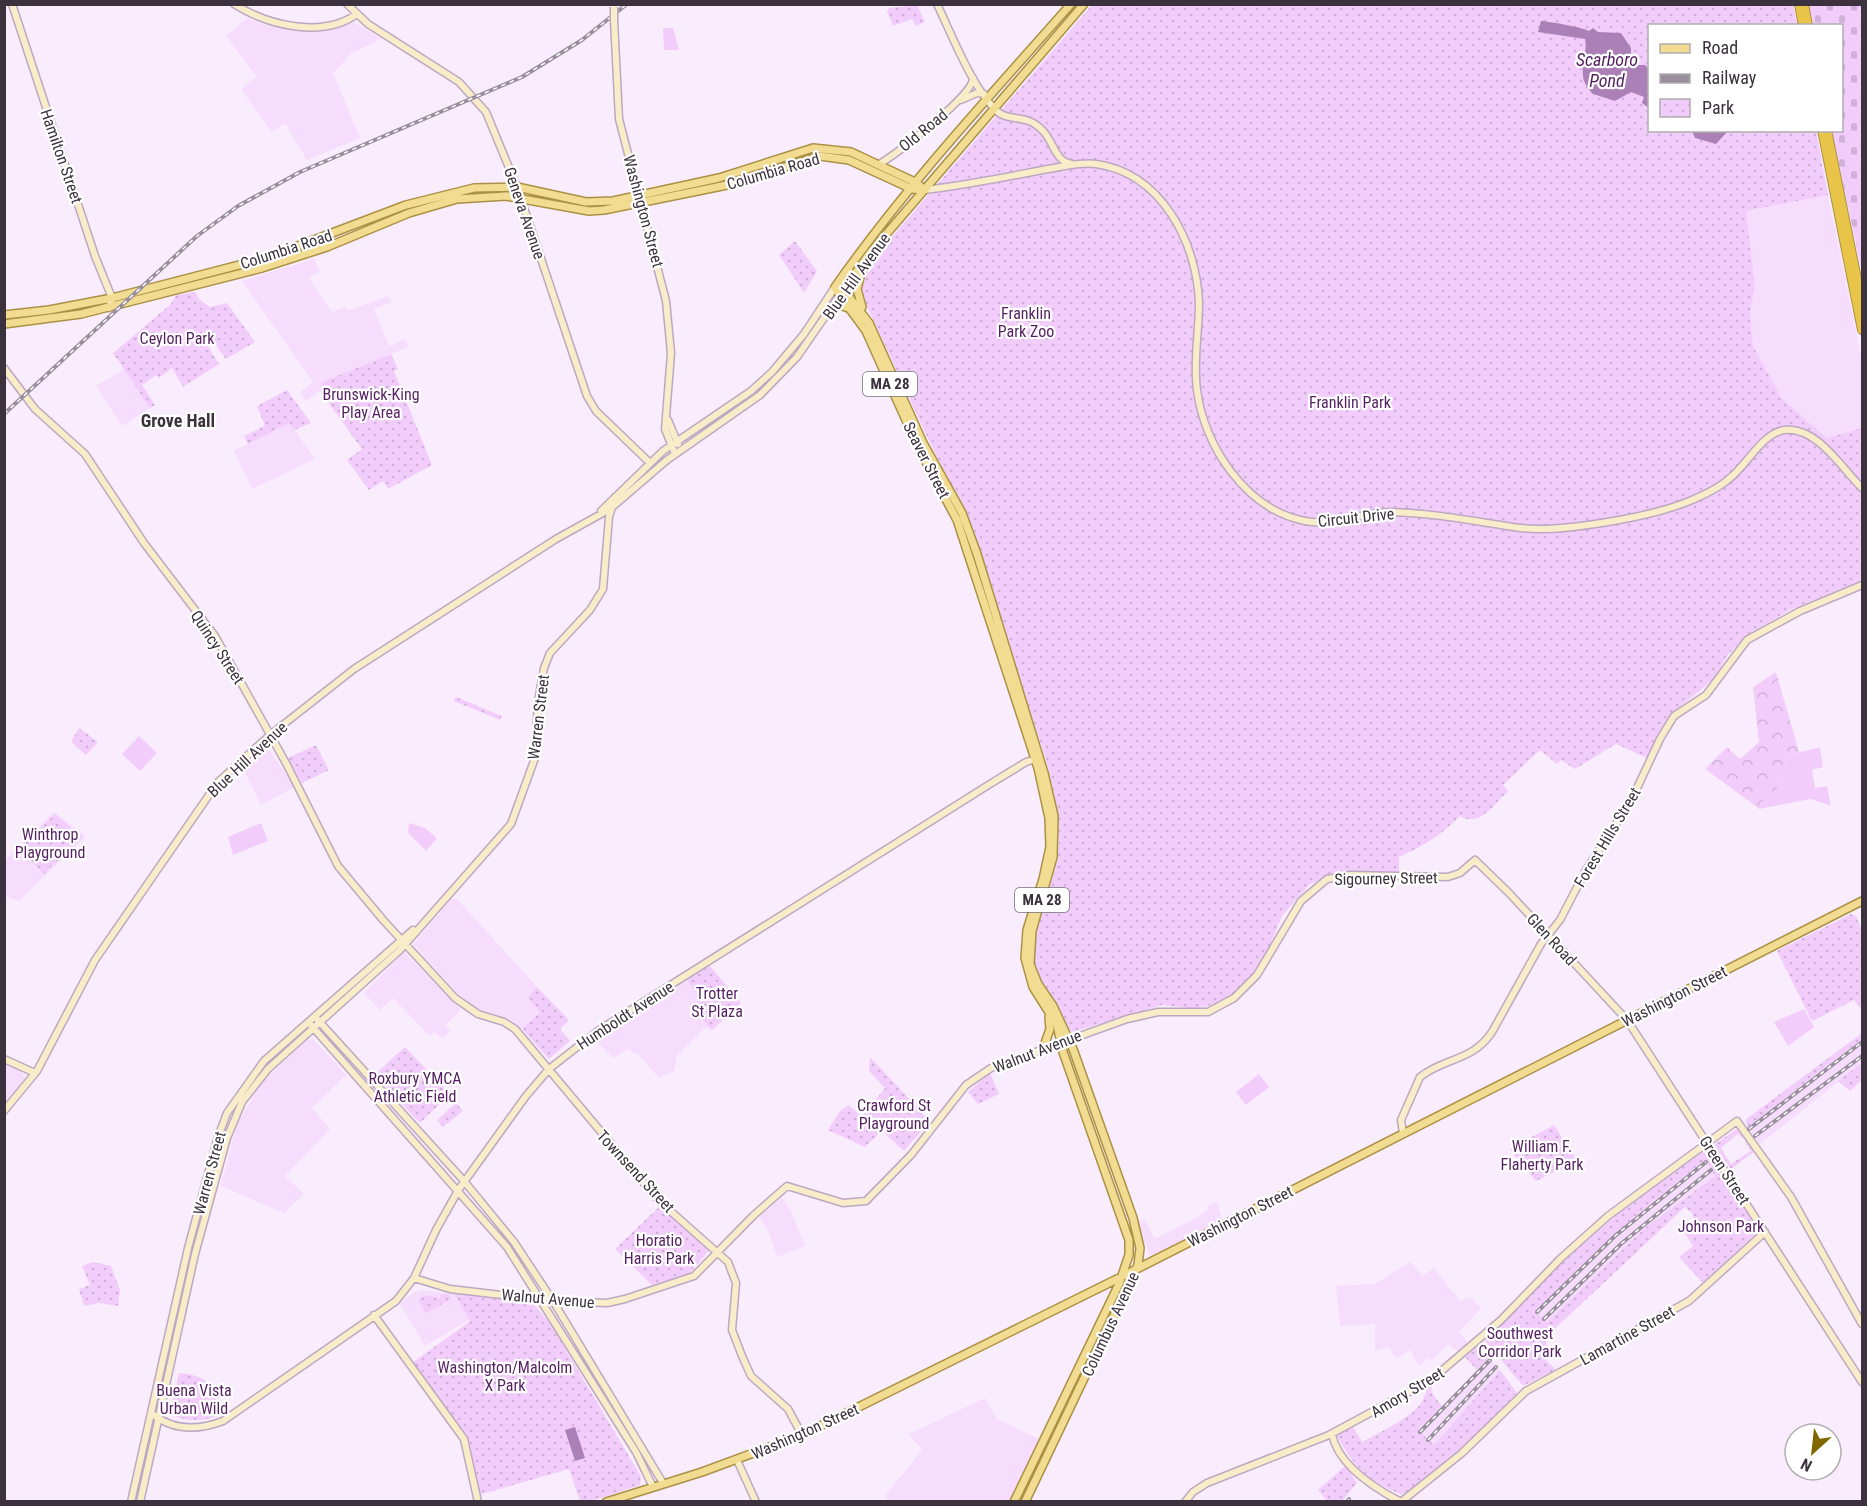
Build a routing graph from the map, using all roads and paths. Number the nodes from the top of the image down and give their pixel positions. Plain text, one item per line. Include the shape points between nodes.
1 (12, 4) edge
2 (234, 4) edge
3 (346, 4) edge
4 (937, 4) edge
5 (1071, 4) edge
6 (1084, 4) edge
7 (1799, 4) edge
8 (1804, 4) edge
9 (614, 6) edge
10 (357, 14) junction
11 (1803, 24) edge
12 (1808, 24) edge
13 (973, 77) junction
14 (986, 97) junction
15 (958, 102) junction
16 (994, 108) junction
17 (1822, 132) edge
18 (1827, 132) edge
19 (1055, 150) junction
20 (1074, 164) junction
21 (878, 165) junction
22 (1045, 168) junction
23 (915, 186) junction
24 (517, 187) junction
25 (924, 190) junction
26 (520, 197) junction
27 (641, 200) junction
28 (870, 253) junction
29 (839, 291) junction
30 (112, 298) junction
31 (1863, 304) edge
32 (110, 308) junction
33 (853, 310) junction
34 (830, 311) junction
35 (4, 315) edge
36 (869, 322) junction
37 (4, 324) edge
38 (1863, 330) edge
39 (4, 368) edge
40 (674, 443) junction
41 (681, 450) junction
42 (675, 454) junction
43 (650, 463) junction
44 (1863, 488) edge
45 (615, 496) junction
46 (610, 509) junction
47 (599, 513) junction
48 (1863, 585) edge
49 (270, 735) junction
50 (1037, 758) junction
51 (1475, 860) joint
52 (1301, 901) joint
53 (1863, 901) edge
54 (1547, 935) junction
55 (403, 942) junction
56 (1048, 1008) junction
57 (316, 1018) junction
58 (1627, 1020) junction
59 (310, 1024) junction
60 (1065, 1041) junction
61 (1043, 1049) junction
62 (4, 1059) edge
63 (549, 1069) junction
64 (35, 1073) junction
65 (4, 1111) edge
66 (1403, 1133) junction
67 (1707, 1142) junction
68 (464, 1181) junction
69 (459, 1189) junction
70 (1765, 1232) junction
71 (718, 1251) junction
72 (1136, 1269) junction
73 (1122, 1276) junction
74 (414, 1278) junction
75 (532, 1286) junction
76 (524, 1297) junction
77 (541, 1300) junction
78 (553, 1301) junction
79 (569, 1302) junction
80 (374, 1315) junction
81 (562, 1318) junction
82 (1863, 1324) edge
83 (1863, 1382) edge
84 (151, 1413) junction
85 (157, 1418) junction
86 (1332, 1434) junction
87 (802, 1435) junction
88 (737, 1460) junction
89 (663, 1483) junction
90 (653, 1487) junction
91 (131, 1502) edge
92 (140, 1502) edge
93 (478, 1502) edge
94 (606, 1502) edge
95 (756, 1502) edge
96 (1014, 1502) edge
97 (1025, 1502) edge
98 (1185, 1502) edge
99 (1401, 1502) edge

1 - 30 main road, Hamilton Street
2 - 10 main road via 262,19 304,26 337,23
3 - 10 main road, Geneva Avenue
4 - 13 main road
5 - 14 main road, Blue Hill Avenue
6 - 16 main road, Blue Hill Avenue / MA 28
7 - 11 highway
8 - 12 highway
9 - 27 main road, Washington Street, bridge via 619,119
10 - 24 main road, Geneva Avenue via 465,87 486,112
13 - 14 main road
13 - 15 main road, Old Road via 972,87
14 - 15 main road, Old Road via 977,93
14 - 16 main road
14 - 23 main road, Blue Hill Avenue
15 - 21 main road, Old Road
16 - 19 main road via 1002,115 1036,124
16 - 25 main road, Blue Hill Avenue / MA 28
17 - 38 highway
18 - 31 highway
19 - 20 main road via 1063,161
19 - 22 main road via 1055,163
20 - 22 main road, Circuit Drive
20 - 44 main road, Circuit Drive via 1103,165 1131,175 1150,189 1172,216 1187,244 1196,278 1196,386 1202,415 1246,490 1281,514 1322,522 1400,512 1541,529 1608,521 1671,507 1708,492 1742,469 1771,436 1787,430 1816,441
21 - 23 main road, Columbia Road
21 - 27 main road, Columbia Road via 847,151 813,148
22 - 25 main road, Circuit Drive
23 - 25 main road, Columbia Road
23 - 27 main road, Columbia Road via 849,160 820,156 727,185
23 - 29 main road, Blue Hill Avenue via 867,244
24 - 26 main road, Geneva Avenue
24 - 27 main road, Columbia Road via 586,202
24 - 30 main road, Columbia Road via 455,191 394,209 282,254
25 - 28 main road, Blue Hill Avenue / MA 28
26 - 27 main road, Columbia Road via 589,211
26 - 32 main road, Columbia Road via 475,197 435,205 289,261
26 - 43 main road, Geneva Avenue via 587,396 596,411
27 - 40 main road, Washington Street via 663,285 671,335 668,418
28 - 29 main road, Blue Hill Avenue
28 - 36 main road, MA 28 via 857,289
29 - 33 main road, Seaver Street / MA 28
29 - 34 main road, Blue Hill Avenue
29 - 36 main road, Seaver Street
29 - 40 main road, Blue Hill Avenue via 772,372 751,391
30 - 32 main road
30 - 35 main road, Columbia Road
32 - 37 main road, Columbia Road
33 - 34 main road via 840,305
33 - 50 main road, Seaver Street / MA 28 via 961,529
34 - 41 main road, Blue Hill Avenue via 797,357 768,388
36 - 50 main road, Seaver Street / MA 28 via 922,443 965,522
39 - 49 main road, Quincy Street via 34,409 89,459 144,543 214,636
40 - 41 main road, Washington Street
40 - 42 main road, Washington Street
40 - 43 main road, Blue Hill Avenue
41 - 42 main road, Blue Hill Avenue
42 - 46 main road, Blue Hill Avenue
43 - 45 main road, Blue Hill Avenue
45 - 46 main road, Warren Street
45 - 47 main road, Blue Hill Avenue
46 - 47 main road, Blue Hill Avenue
46 - 55 main road, Warren Street via 606,581 597,602 555,648 544,668 537,702 535,758 515,818
47 - 49 main road, Blue Hill Avenue via 354,669
48 - 54 main road, Forest Hills Street via 1800,611 1750,638 1706,695 1674,716 1631,801 1586,870 1560,920
49 - 55 main road, Quincy Street via 336,862
49 - 64 main road, Blue Hill Avenue via 211,789 89,968
50 - 56 main road, Seaver Street / MA 28 via 1050,847 1027,930 1025,958 1030,980
50 - 60 main road, Seaver Street / MA 28 via 1051,799 1055,842 1049,879 1032,931 1030,957
50 - 63 main road, Humboldt Avenue via 950,808 599,1029
51 - 52 main road, Sigourney Street via 1460,873 1448,877 1336,876 1317,884
51 - 54 main road, Glen Road
52 - 60 main road, Walnut Avenue via 1257,975 1234,998 1208,1012 1158,1012
53 - 58 main road, Washington Street
54 - 58 main road, Glen Road
54 - 66 main road, Forest Hills Street via 1482,1045 1466,1057 1420,1077 1401,1120
55 - 57 main road, Warren Street via 372,977
55 - 63 main road, Townsend Street via 464,1005 481,1016 511,1026
56 - 60 main road, Seaver Street / MA 28
56 - 61 main road via 1050,1027
57 - 59 main road, Warren Street
57 - 68 main road
58 - 66 main road, Washington Street
58 - 67 main road, Green Street
59 - 69 main road
59 - 84 main road, Warren Street via 252,1076 224,1120 188,1248
59 - 85 main road, Warren Street via 259,1079 232,1122 195,1254
60 - 61 main road, Walnut Avenue
60 - 72 main road, Columbus Avenue / MA 28 via 1136,1226 1141,1252
60 - 73 main road, Columbus Avenue / MA 28 via 1128,1235 1130,1251
61 - 71 main road, Walnut Avenue via 991,1068 972,1081 911,1155 866,1201 843,1203 787,1186
62 - 64 main road
63 - 68 main road, Humboldt Avenue
63 - 71 main road, Townsend Street via 656,1197
64 - 65 main road, Blue Hill Avenue
66 - 72 main road, Washington Street
67 - 70 main road, Green Street
67 - 82 main road, Amory Street via 1737,1121 1791,1197
67 - 86 main road, Amory Street via 1571,1248 1501,1320 1444,1370
68 - 69 main road, Humboldt Avenue
68 - 78 main road via 514,1242
69 - 74 main road, Humboldt Avenue
69 - 75 main road via 507,1247
70 - 83 main road, Green Street
70 - 99 main road, Lamartine Street via 1689,1301 1526,1391 1462,1453
71 - 79 main road, Walnut Avenue via 694,1276 653,1292 607,1303
71 - 87 main road, Townsend Street via 736,1279 732,1330 747,1370 788,1409
72 - 73 main road, Washington Street
72 - 97 main road, Columbus Avenue / MA 28
73 - 87 main road, Washington Street
73 - 96 main road, Columbus Avenue / MA 28
74 - 76 main road, Walnut Avenue via 450,1289
74 - 80 main road via 402,1296
75 - 76 main road
75 - 77 main road
76 - 77 main road, Walnut Avenue
77 - 78 main road, Walnut Avenue
77 - 90 main road via 636,1452
78 - 79 main road, Walnut Avenue
78 - 81 main road
79 - 81 main road
80 - 85 main road via 223,1421 193,1429
80 - 93 main road via 464,1439
81 - 89 main road
84 - 85 main road
84 - 91 main road, Warren Street
85 - 92 main road, Warren Street
86 - 98 main road, Amory Street via 1210,1482
86 - 99 main road via 1345,1458 1362,1476
87 - 88 main road, Washington Street
88 - 89 main road, Washington Street
88 - 95 main road
89 - 90 main road, Washington Street
90 - 94 main road, Washington Street

